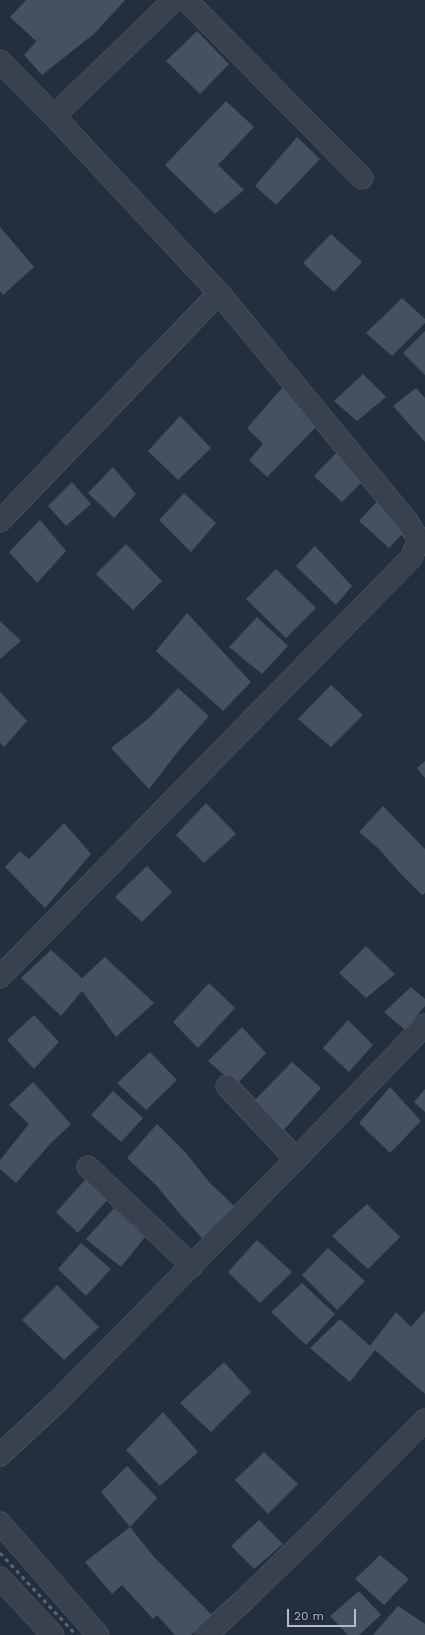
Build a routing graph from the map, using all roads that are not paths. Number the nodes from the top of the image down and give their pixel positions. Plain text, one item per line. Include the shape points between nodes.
1 (174, 0) edge
2 (186, 0) edge
3 (4, 72) edge
4 (54, 116) junction
5 (362, 178) dead end
6 (219, 293) junction
7 (0, 521) edge
8 (0, 977) edge
9 (425, 1025) edge
10 (227, 1086) dead end
11 (296, 1159) junction
12 (88, 1167) dead end
13 (192, 1266) junction
14 (425, 1420) edge
15 (0, 1455) edge
16 (0, 1523) edge
17 (0, 1578) edge
18 (54, 1635) edge
19 (98, 1635) edge
20 (206, 1635) edge

1 - 4 street
2 - 5 street
3 - 4 street
4 - 6 street
6 - 7 street
6 - 8 street via 407,521 419,540 411,558
9 - 11 street
10 - 11 street
11 - 13 street
12 - 13 street
13 - 15 street via 58,1401
14 - 20 street via 317,1529
16 - 19 street
17 - 18 street

